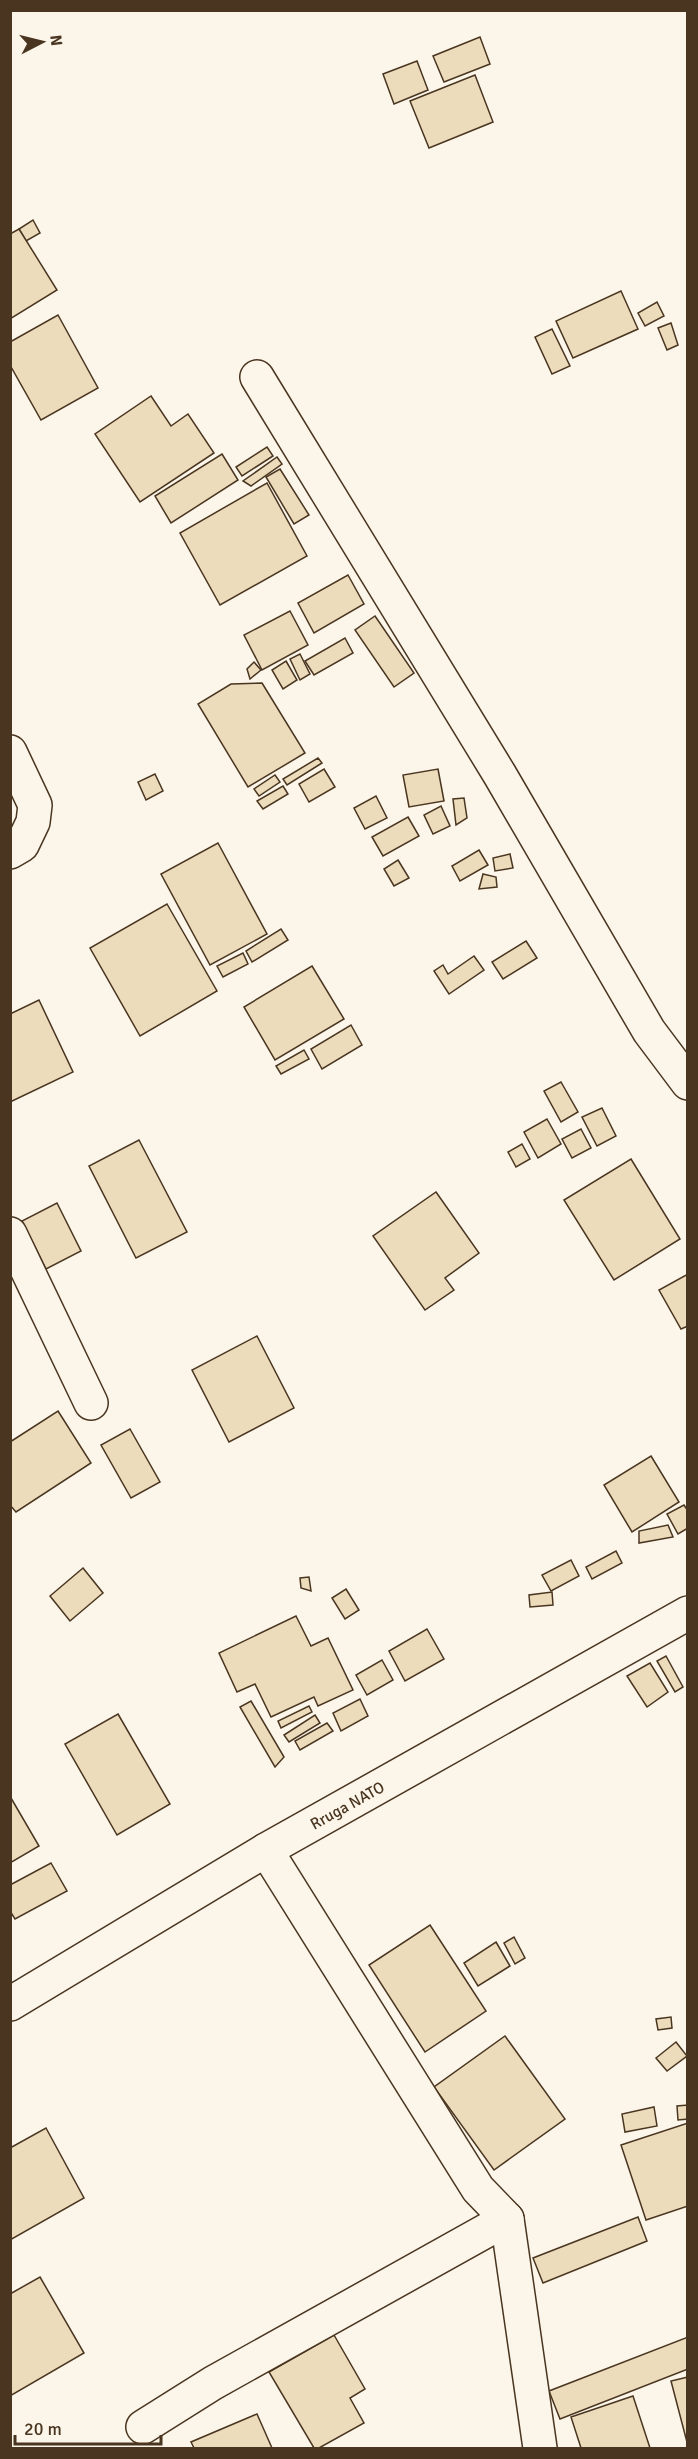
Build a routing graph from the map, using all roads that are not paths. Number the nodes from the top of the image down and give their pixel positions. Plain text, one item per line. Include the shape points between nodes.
1 (257, 377) dead end
2 (10, 752) edge
3 (10, 852) edge
4 (687, 1083) edge
5 (10, 1234) edge
6 (91, 1403) dead end
7 (687, 1613) edge
8 (266, 1850) junction
9 (10, 2004) edge
10 (507, 2219) junction
11 (143, 2427) dead end
12 (540, 2448) edge

1 - 4 street via 500,774 649,1030
2 - 3 street via 35,805 33,822 22,845
5 - 6 street
7 - 8 street, Rruga NATO
8 - 9 street, Rruga NATO
8 - 10 street via 478,2190
10 - 11 street via 213,2383
10 - 12 street

